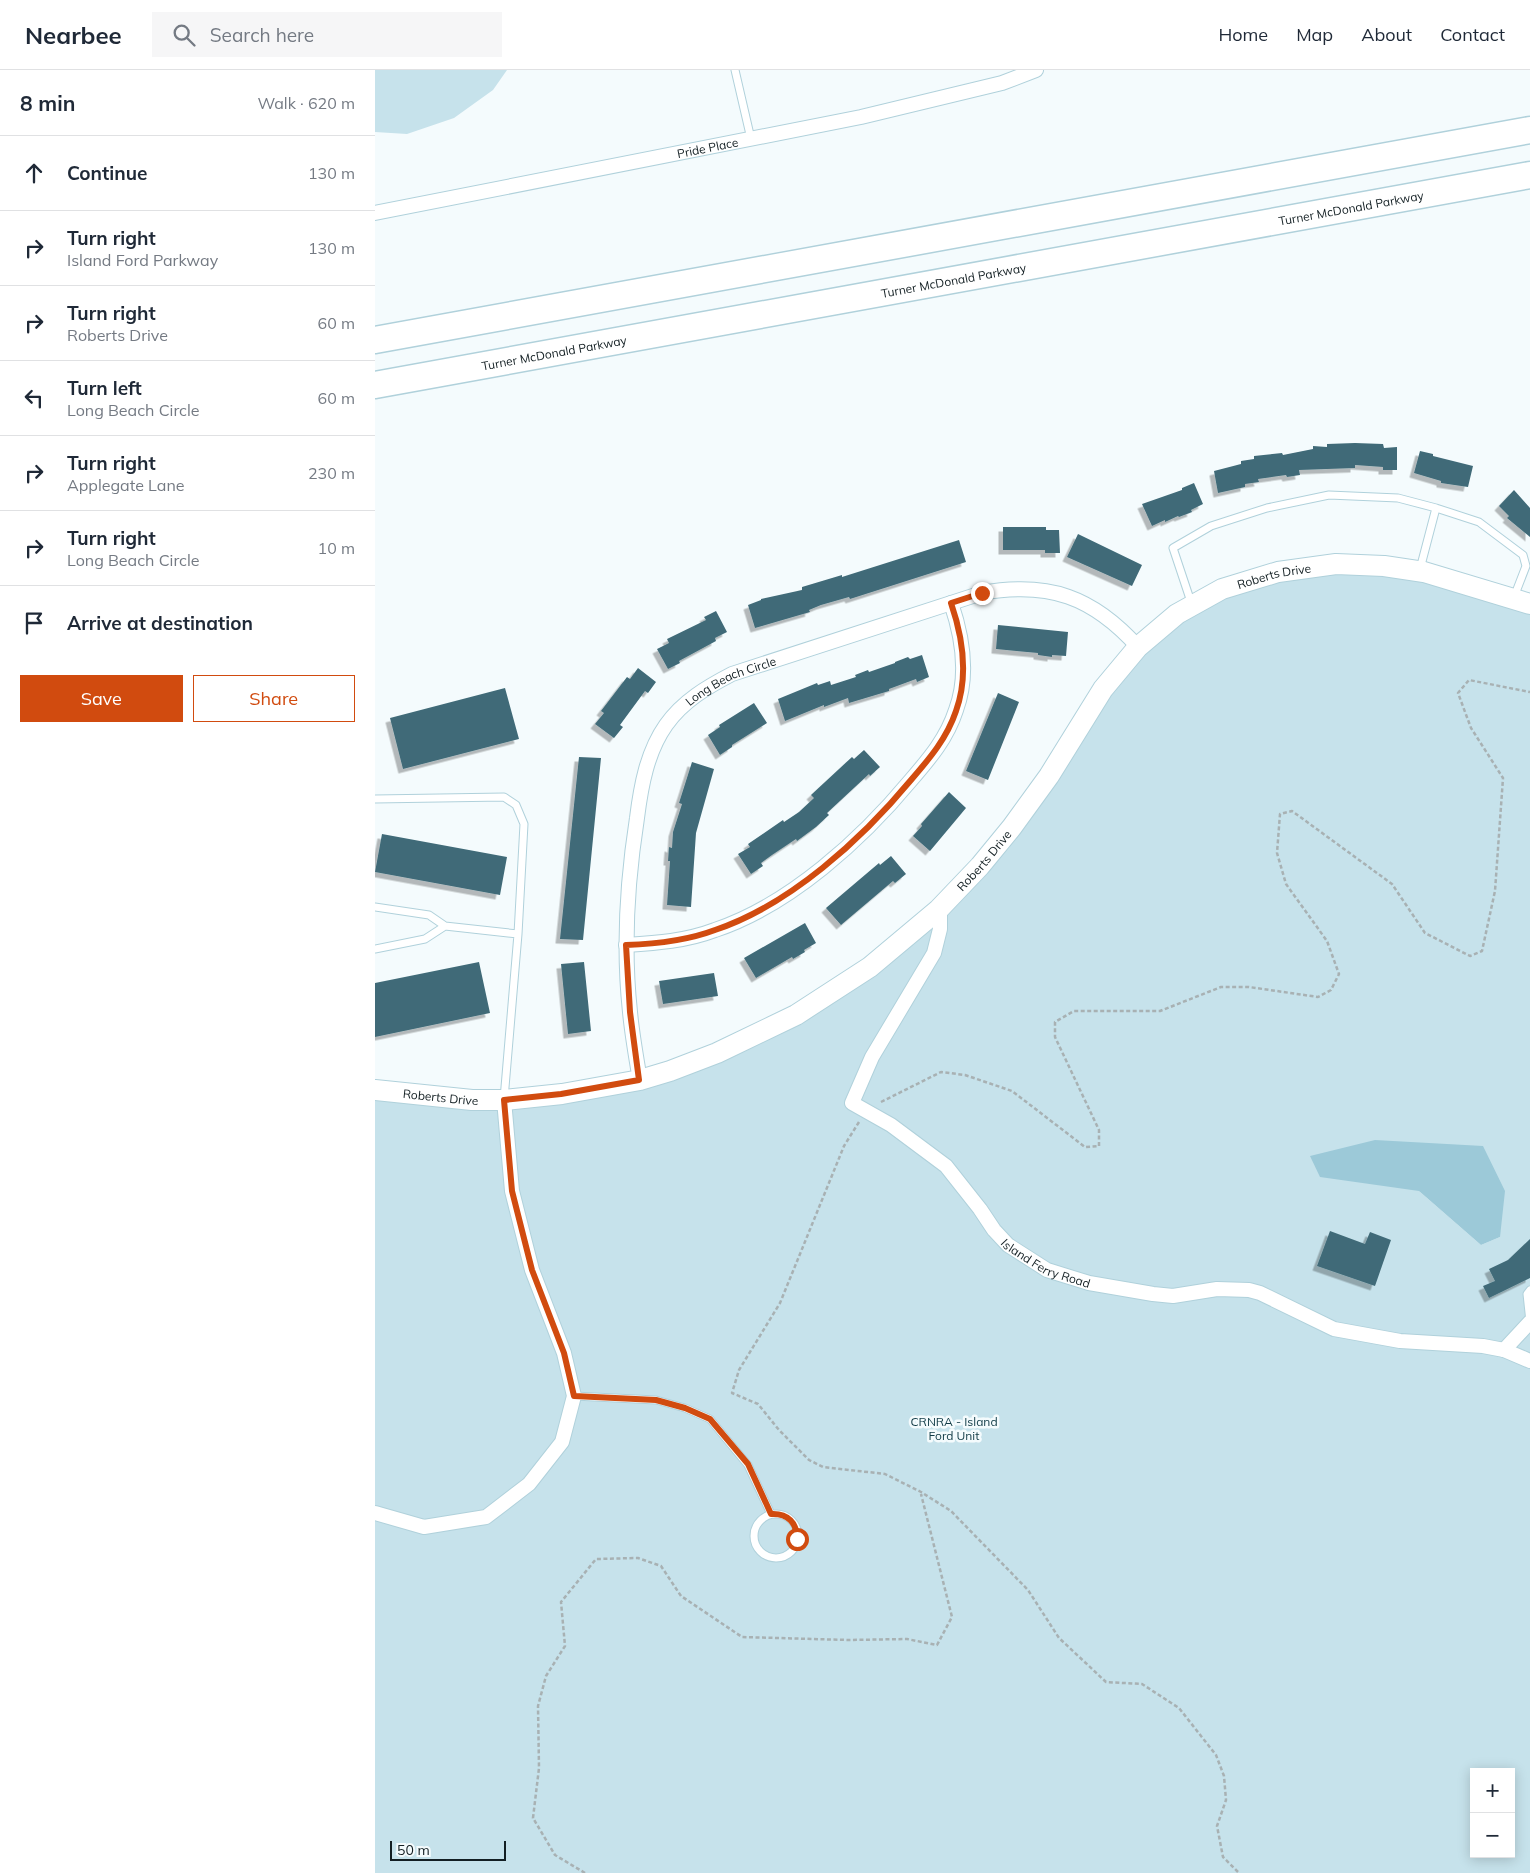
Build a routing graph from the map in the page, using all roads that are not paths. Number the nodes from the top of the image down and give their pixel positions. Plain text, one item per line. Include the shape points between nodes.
1 (735, 70) edge
2 (1036, 70) edge
3 (1530, 130) edge
4 (751, 139) junction
5 (1530, 175) edge
6 (375, 213) edge
7 (375, 340) edge
8 (375, 385) edge
9 (1436, 508) junction
10 (1419, 572) junction
11 (1521, 601) edge
12 (951, 603) junction
13 (1192, 606) junction
14 (1138, 647) junction
15 (375, 799) edge
16 (375, 907) edge
17 (938, 910) junction
18 (445, 926) junction
19 (518, 934) junction
20 (626, 945) junction
21 (375, 949) edge
22 (639, 1080) junction
23 (375, 1090) edge
24 (504, 1100) junction
25 (1530, 1290) edge
26 (1530, 1322) edge
27 (1504, 1350) junction
28 (1530, 1361) edge
29 (574, 1396) junction
30 (375, 1512) edge
31 (771, 1514) junction

1 - 4 lane
2 - 4 street, Pride Place via 983,88
3 - 7 highway
4 - 6 street, Pride Place
5 - 8 highway, Turner McDonald Parkway
9 - 10 lane
9 - 11 lane via 1479,522 1523,555 1526,566
9 - 13 lane via 1399,498 1329,495 1267,508 1211,526 1173,548
10 - 11 street, Roberts Drive
10 - 13 street, Roberts Drive via 1384,566 1337,564 1278,572 1222,589
12 - 14 street, Long Beach Circle via 1005,589 1031,588 1054,592 1101,612
12 - 20 street via 963,656 957,710 937,749 886,810 819,870 743,919 686,939
12 - 20 street, Long Beach Circle via 732,674 703,690 679,710 656,742 643,778 630,861
13 - 14 street, Roberts Drive via 1177,614
14 - 17 street, Roberts Drive via 1103,688 1049,776 1013,827
15 - 19 lane via 504,797 515,805 524,824
16 - 18 lane via 429,915
17 - 22 street, Roberts Drive via 870,967 796,1015 717,1053
17 - 27 street, Island Ferry Road via 940,929 934,953 872,1057 853,1103 891,1125 946,1166 1008,1245 1047,1270 1089,1283 1173,1296 1217,1289 1249,1290 1334,1329 1400,1341
18 - 19 lane
18 - 21 lane via 425,939
19 - 24 lane
20 - 22 street, Long Beach Circle
22 - 24 street, Roberts Drive
23 - 24 street, Roberts Drive
24 - 29 street via 512,1191 532,1270 564,1353
25 - 26 lane via 1527,1294
26 - 27 street
27 - 28 street, Island Ferry Road
29 - 30 street via 562,1442 529,1484 486,1517 424,1527
29 - 31 lane via 656,1400 710,1419 748,1464
31 - 31 lane via 785,1516 797,1532 791,1552 778,1558 764,1554 755,1543 755,1528

